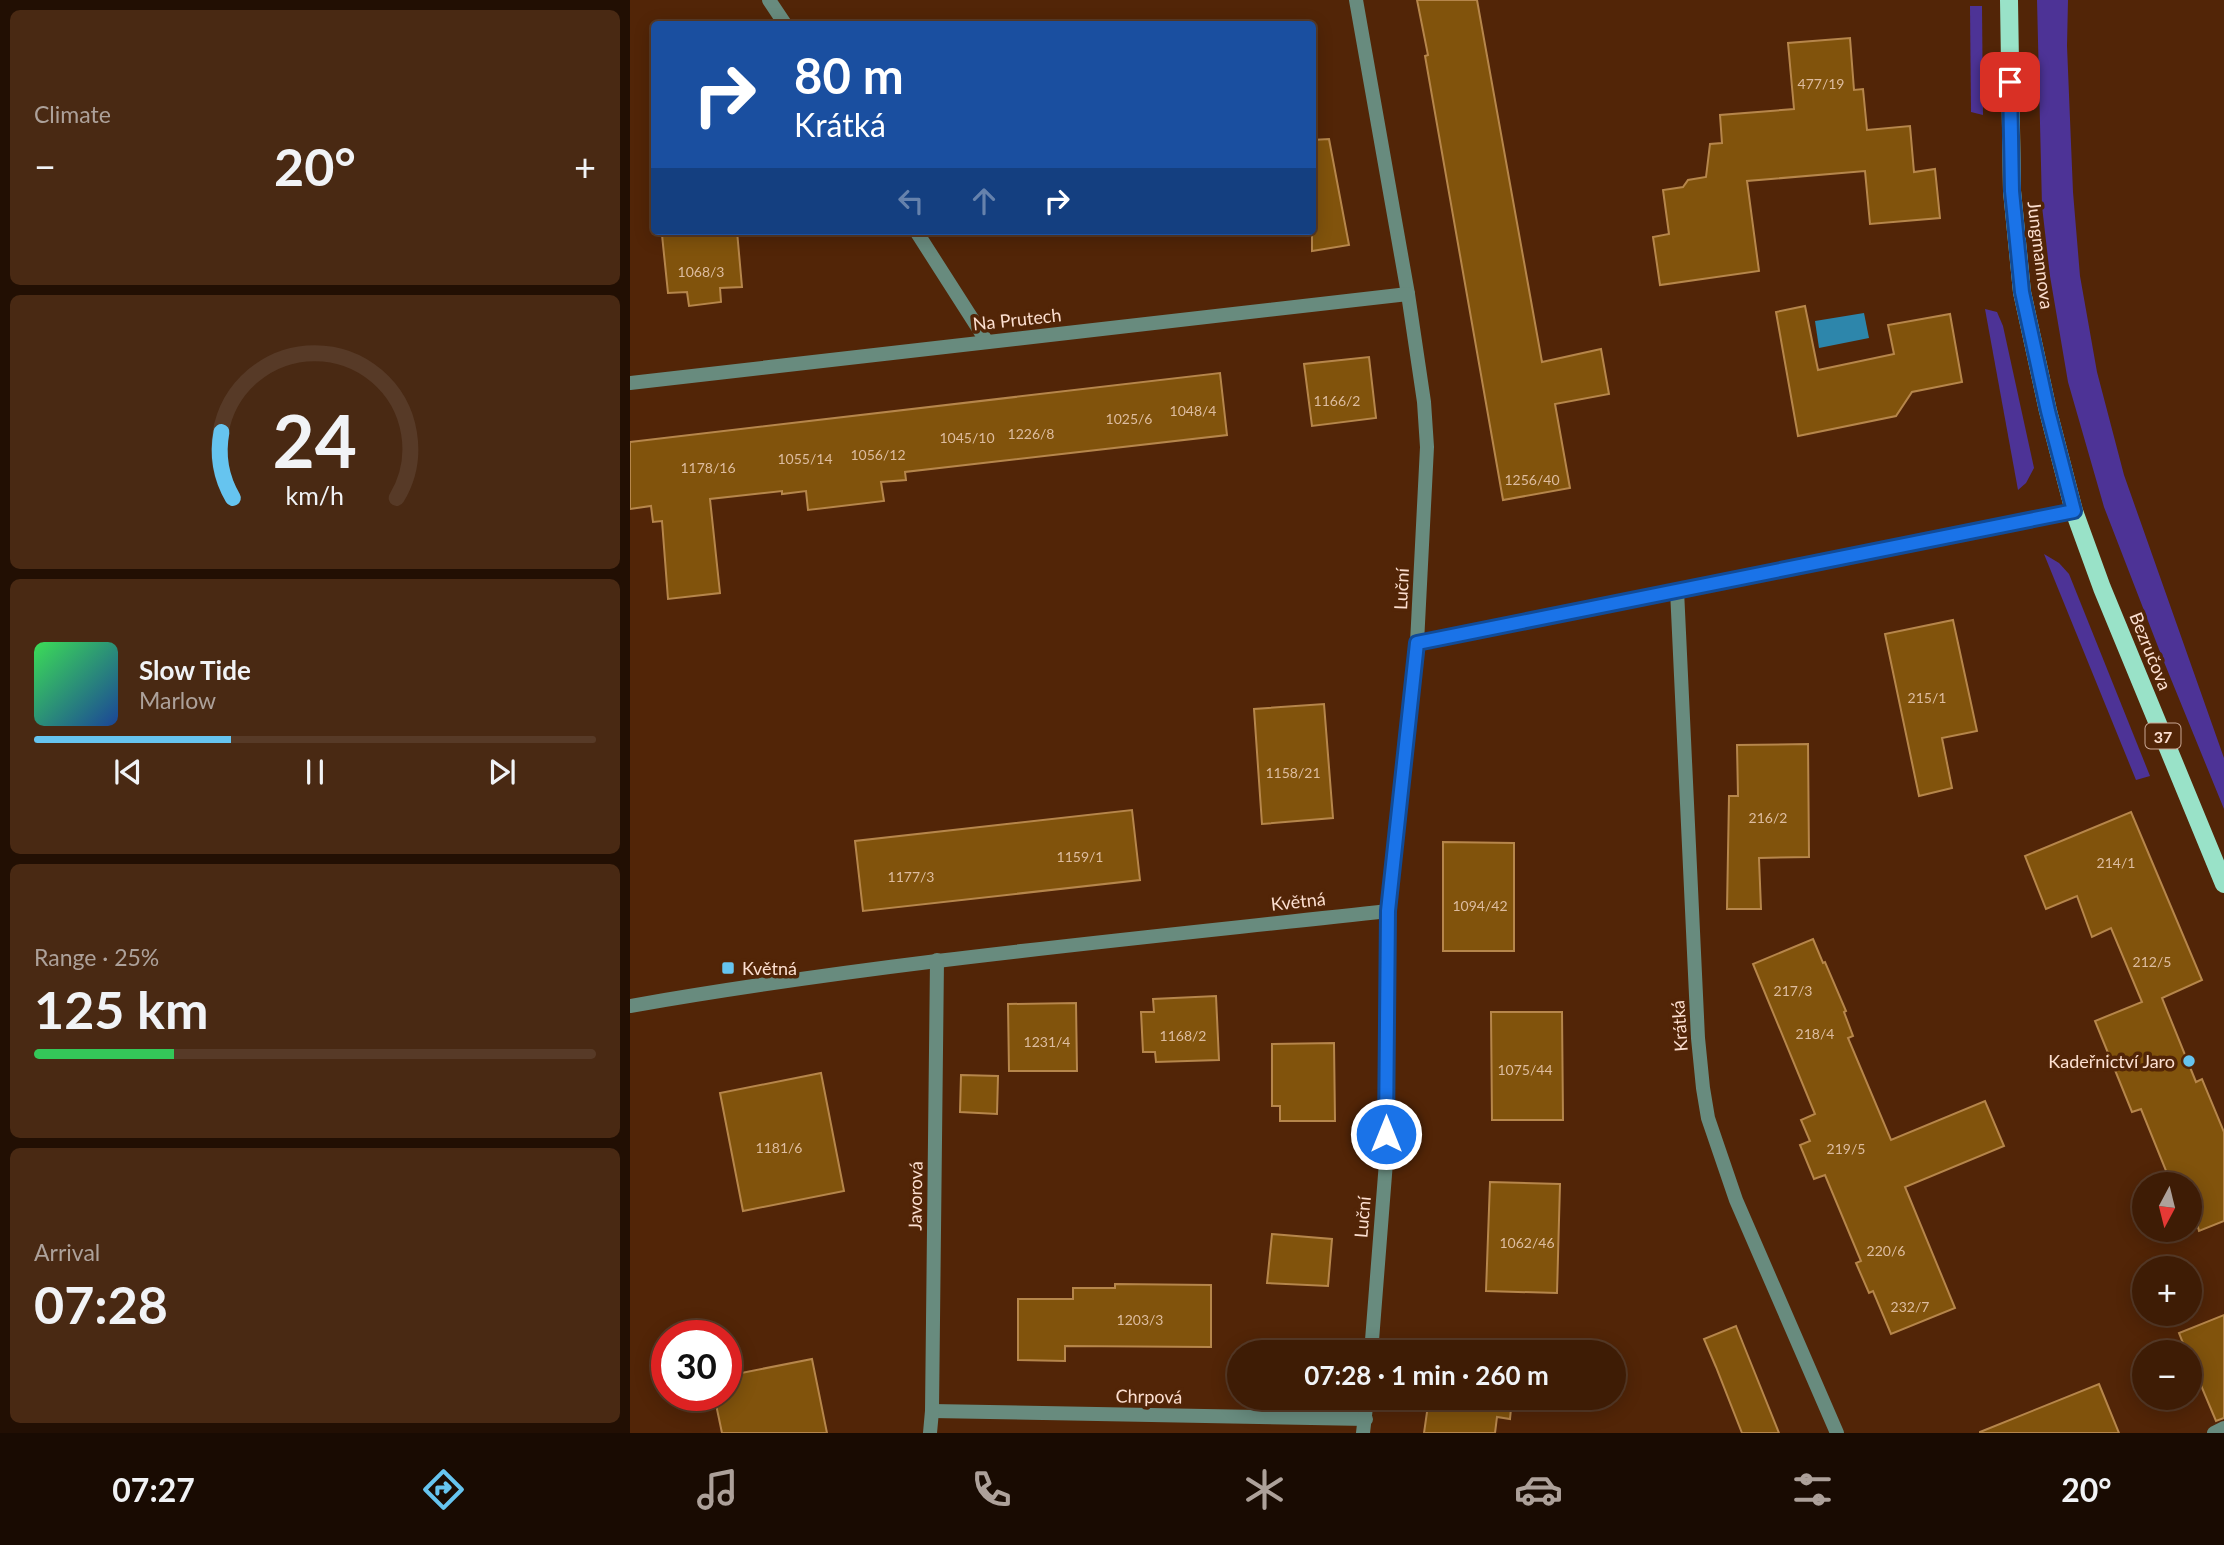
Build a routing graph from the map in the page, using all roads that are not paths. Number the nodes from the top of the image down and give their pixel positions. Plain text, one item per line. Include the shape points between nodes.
1 (769, 0) edge
2 (1356, 0) edge
3 (2009, 0) edge
4 (783, 21) edge
5 (919, 235) edge
6 (1408, 294) junction
7 (986, 342) junction
8 (630, 383) edge
9 (2074, 511) junction
10 (1677, 590) junction
11 (1417, 643) junction
12 (2224, 884) edge
13 (1388, 911) junction
14 (937, 960) junction
15 (630, 1006) edge
16 (1372, 1340) edge
17 (932, 1411) junction
18 (1364, 1426) edge
19 (2224, 1428) edge
20 (930, 1433) edge
21 (1837, 1433) edge
22 (2214, 1433) edge

1 - 4 street
2 - 6 street, Luční
3 - 9 main road, Jungmannova / 37 via 2012,191 2022,292
5 - 7 street
6 - 7 street, Na Prutech
6 - 11 street, Luční via 1427,447
7 - 8 street, Na Prutech
9 - 10 street
9 - 12 main road, Bezručova / 37
10 - 11 street
10 - 21 street, Krátká via 1698,1038 1708,1118 1736,1200
11 - 13 street, Luční
13 - 14 street, Květná
13 - 16 street, Luční via 1386,1162
14 - 15 street, Květná
14 - 17 street, Javorová
17 - 18 street, Chrpová
17 - 20 street, Javorová
19 - 22 street

